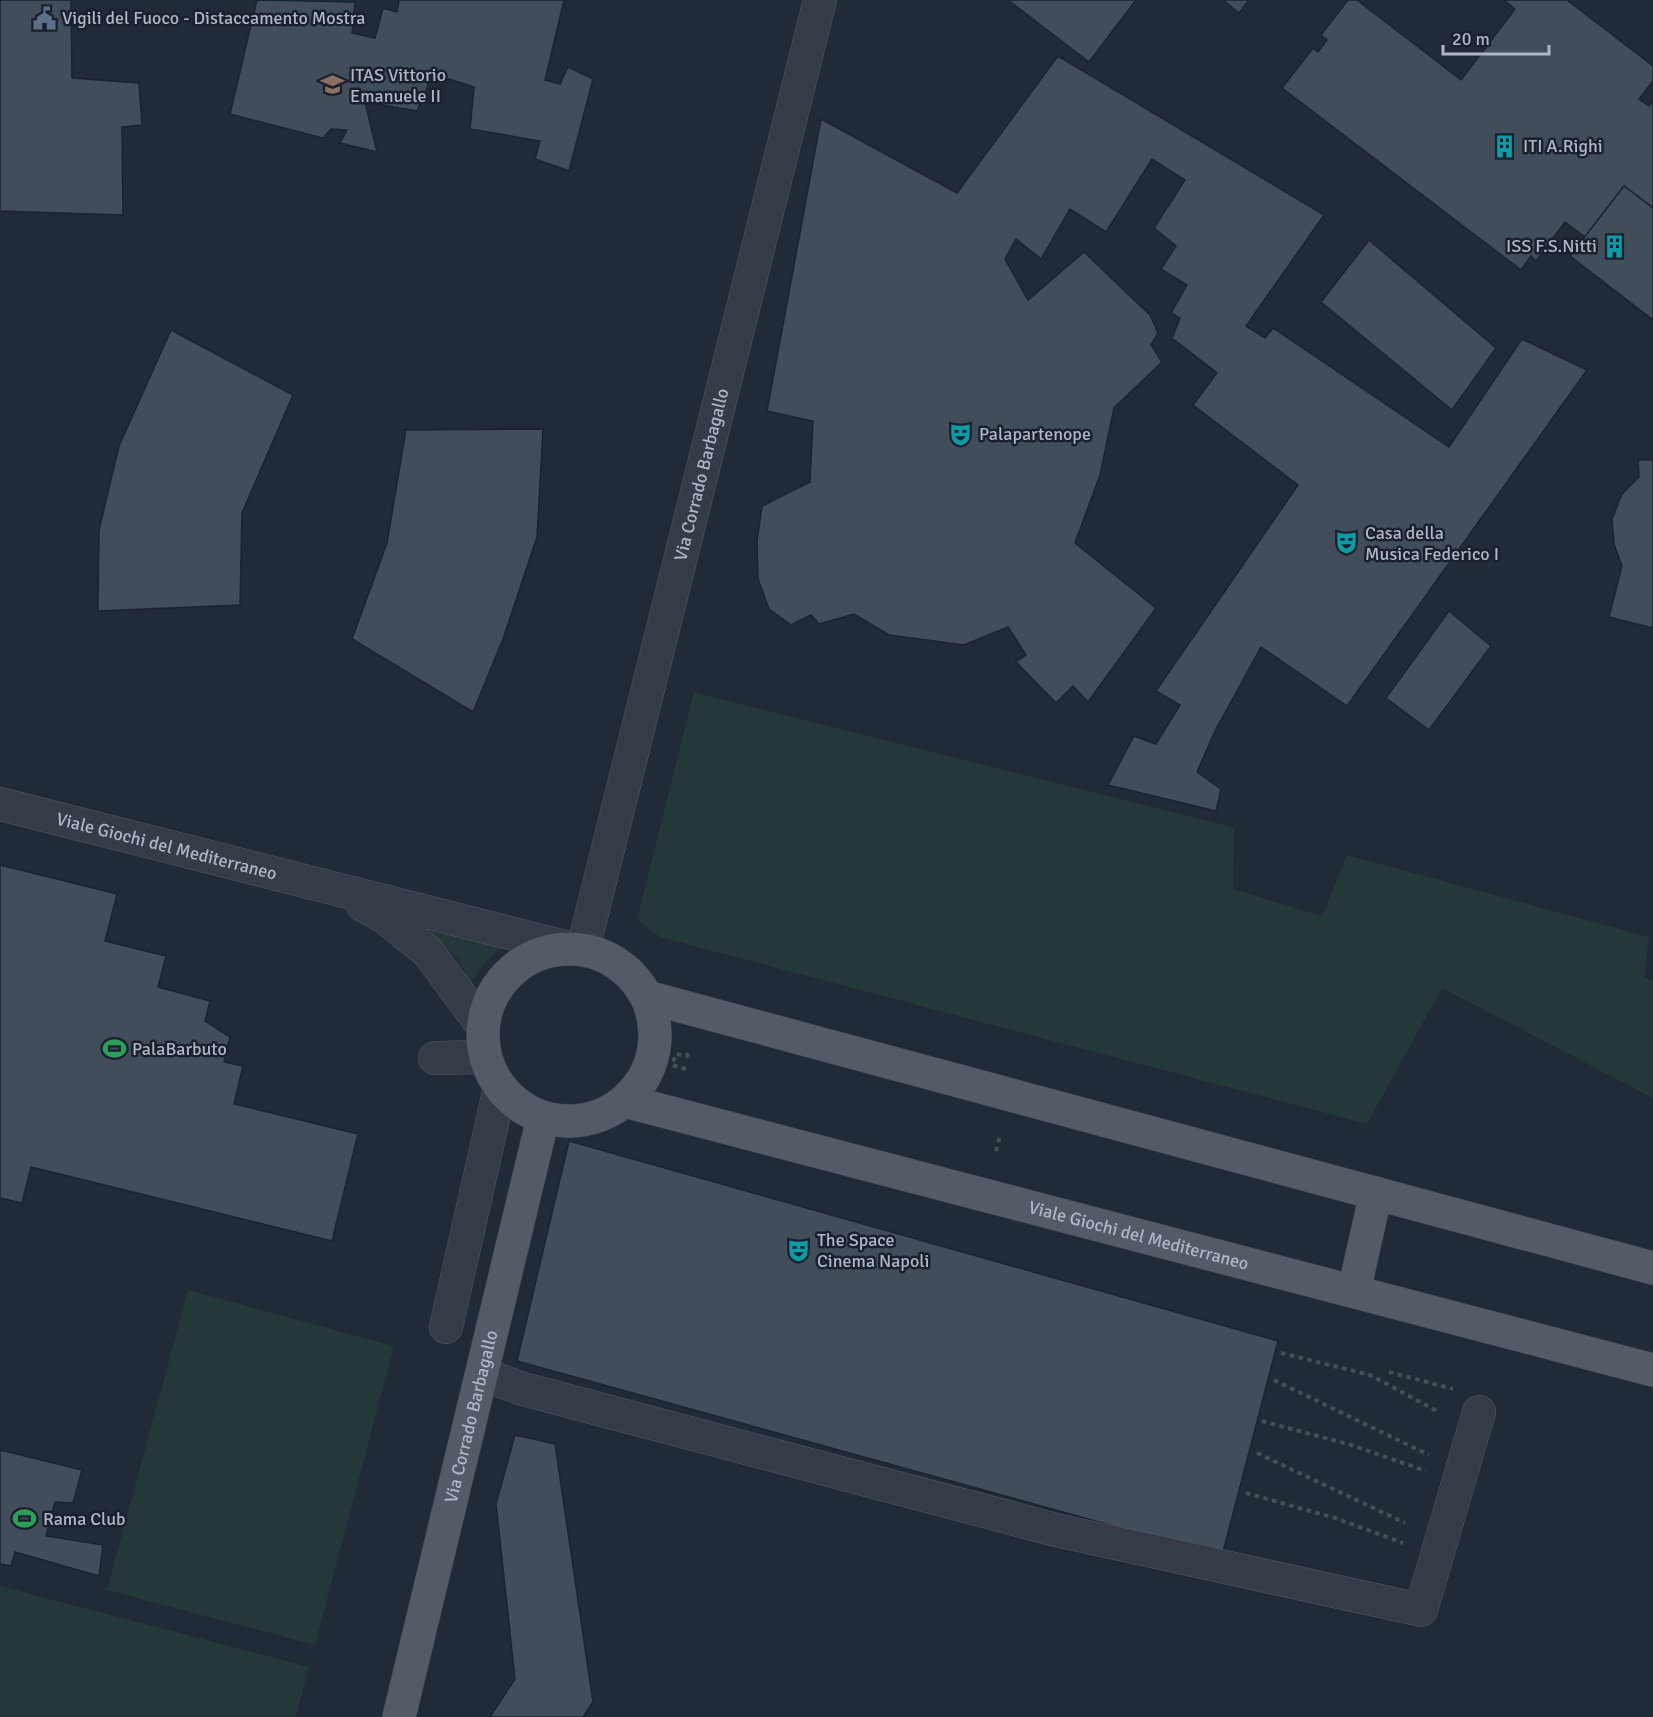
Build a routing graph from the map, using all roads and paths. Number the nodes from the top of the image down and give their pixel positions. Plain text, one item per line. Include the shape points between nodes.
1 (820, 0) edge
2 (0, 804) edge
3 (335, 889) junction
4 (576, 948) junction
5 (647, 997) junction
6 (482, 1024) junction
7 (688, 1053) dead end
8 (485, 1057) junction
9 (435, 1058) dead end
10 (690, 1070) dead end
11 (500, 1088) junction
12 (626, 1101) junction
13 (543, 1118) junction
14 (1000, 1136) dead end
15 (996, 1151) dead end
16 (1376, 1194) junction
17 (1653, 1268) edge
18 (1354, 1291) junction
19 (446, 1327) dead end
20 (1281, 1353) dead end
21 (1653, 1370) edge
22 (1389, 1372) dead end
23 (482, 1374) junction
24 (1274, 1380) dead end
25 (1453, 1389) dead end
26 (1437, 1410) dead end
27 (1479, 1412) dead end
28 (1262, 1421) dead end
29 (1257, 1453) dead end
30 (1429, 1455) dead end
31 (1430, 1473) dead end
32 (1246, 1494) dead end
33 (1405, 1523) dead end
34 (1403, 1543) dead end
35 (399, 1717) edge

1 - 4 street, Via Corrado Barbagallo
2 - 3 street, Viale Giochi del Mediterraneo
3 - 4 street, Viale Giochi del Mediterraneo
3 - 6 street, Viale Giochi del Mediterraneo via 386,918 428,952
4 - 5 main road via 609,958 632,975
4 - 6 main road via 538,953 511,969 492,994
5 - 12 main road via 655,1025 654,1053 644,1079
5 - 16 main road
6 - 8 main road
7 - 10 path via 676,1054 672,1065
8 - 9 street
8 - 11 main road
11 - 13 main road via 519,1106
11 - 19 street
12 - 13 main road via 601,1116 582,1120
12 - 18 main road, Viale Giochi del Mediterraneo
13 - 23 main road, Via Corrado Barbagallo
14 - 15 path
16 - 17 main road
16 - 18 main road
18 - 21 main road, Viale Giochi del Mediterraneo
20 - 26 path via 1370,1375
22 - 25 path
23 - 27 street via 535,1393 1056,1530 1421,1610
23 - 35 main road, Via Corrado Barbagallo
24 - 30 path
28 - 31 path via 1351,1445
29 - 33 path
32 - 34 path via 1335,1518

